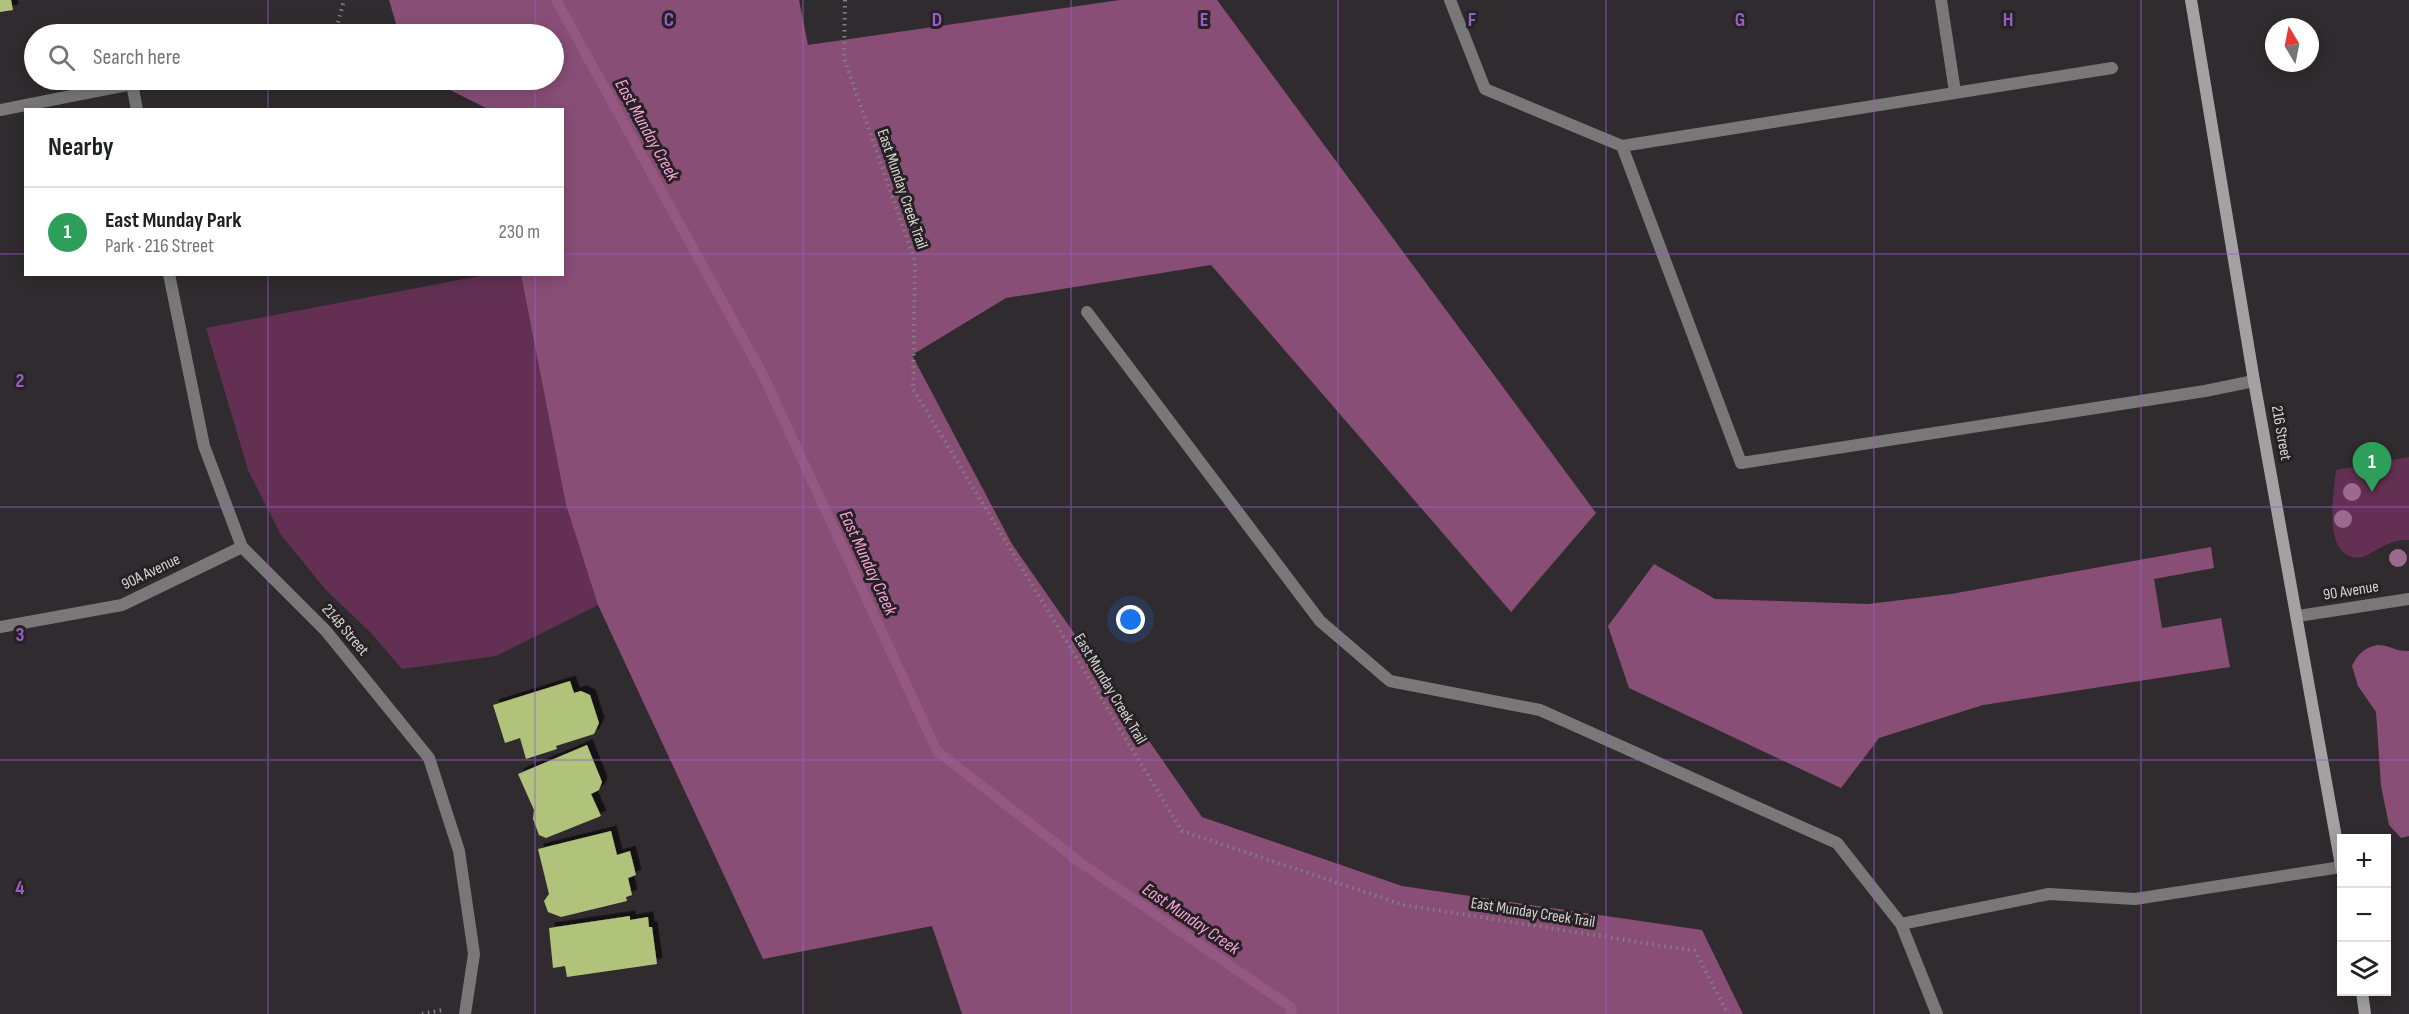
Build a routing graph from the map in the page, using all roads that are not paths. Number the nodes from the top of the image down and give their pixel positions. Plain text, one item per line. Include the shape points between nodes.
1 (1450, 0) edge
2 (1941, 0) edge
3 (2191, 0) edge
4 (2112, 68) dead end
5 (102, 90) edge
6 (133, 90) edge
7 (1955, 92) junction
8 (137, 108) edge
9 (0, 110) edge
10 (1622, 146) junction
11 (170, 276) edge
12 (1088, 312) dead end
13 (2254, 381) junction
14 (242, 548) junction
15 (2409, 599) edge
16 (2298, 616) junction
17 (0, 627) edge
18 (2337, 845) edge
19 (2337, 870) edge
20 (1901, 924) junction
21 (2363, 996) edge
22 (465, 1014) edge
23 (1937, 1014) edge
24 (2365, 1014) edge

1 - 10 street via 1485,89
2 - 7 street
3 - 13 main road, 216 Street
4 - 7 street
5 - 9 street
6 - 8 street
7 - 10 street
10 - 13 street via 1741,463
11 - 14 street, 214B Street via 204,446
12 - 20 street via 1320,621 1389,681 1540,710 1837,843
13 - 16 main road, 216 Street
14 - 17 street, 90A Avenue via 122,605
14 - 22 street, 214B Street via 326,631 429,758 459,851 474,954
15 - 16 street, 90 Avenue
16 - 18 main road, 216 Street
19 - 20 street via 2135,898 2049,894
20 - 23 street
21 - 24 main road

